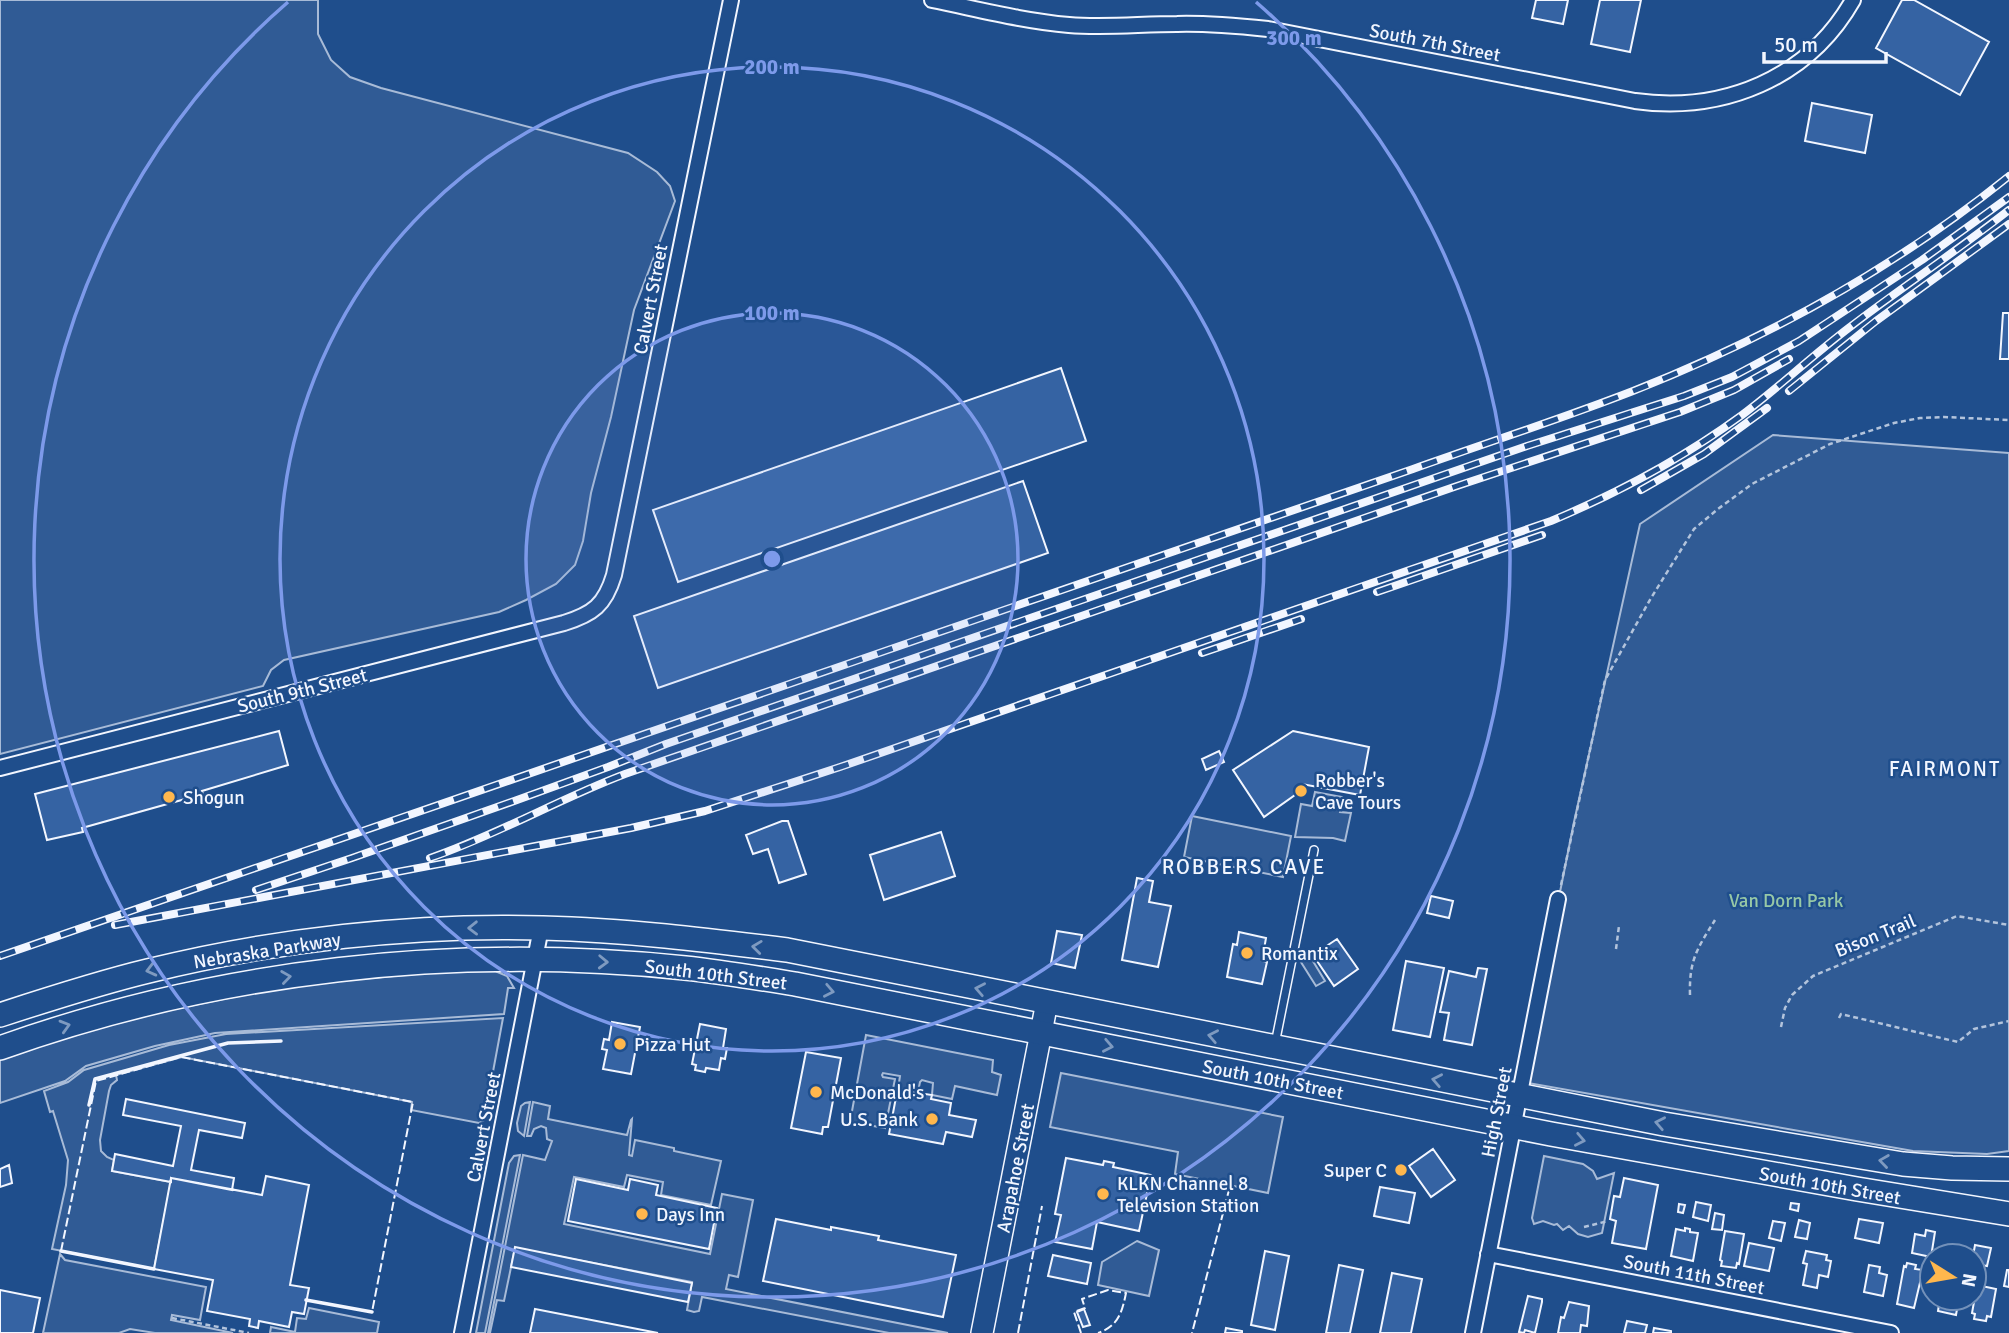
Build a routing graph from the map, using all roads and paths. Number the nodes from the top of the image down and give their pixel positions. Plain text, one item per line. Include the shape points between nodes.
1 (731, 0) edge
2 (932, 0) edge
3 (1853, 0) edge
4 (2009, 420) edge
5 (601, 603) joint
6 (0, 768) edge
7 (1314, 850) dead end
8 (1558, 899) joint
9 (1715, 920) dead end
10 (2009, 925) edge
11 (1619, 926) dead end
12 (541, 928) junction
13 (1616, 949) dead end
14 (535, 959) junction
15 (1690, 995) dead end
16 (1047, 1002) junction
17 (0, 1015) edge
18 (1839, 1018) dead end
19 (2009, 1021) edge
20 (1781, 1027) dead end
21 (1041, 1033) junction
22 (0, 1048) edge
23 (1274, 1048) junction
24 (1519, 1096) junction
25 (1513, 1127) junction
26 (2009, 1169) edge
27 (1857, 1189) junction
28 (2009, 1201) edge
29 (2009, 1214) edge
30 (1608, 1221) dead end
31 (1584, 1227) dead end
32 (1488, 1254) junction
33 (172, 1318) dead end
34 (249, 1333) edge
35 (462, 1333) edge
36 (982, 1333) edge
37 (1473, 1333) edge
38 (1891, 1333) edge

1 - 5 street, Calvert Street via 618,557
2 - 3 street, South 7th Street via 1069,25 1222,24 1268,29 1675,105 1732,96 1783,73 1827,37
4 - 8 path via 1920,418 1830,444 1752,484 1694,529 1605,680
5 - 6 street, South 9th Street via 564,623
7 - 23 lane
8 - 24 street, High Street
9 - 15 path via 1696,949 1690,967
10 - 20 path, Bison Trail via 1957,916 1813,976 1792,995
11 - 13 path
12 - 14 street, Calvert Street
16 -> 12 main road, South 10th Street via 787,950
12 -> 17 main road, Nebraska Parkway via 383,934 245,950 146,971
14 -> 21 main road, South 10th Street via 724,973
22 -> 14 main road, Nebraska Parkway via 131,1006 235,984 435,961
14 - 35 street, Calvert Street
16 - 21 street, Arapahoe Street
23 -> 16 main road, South 10th Street
18 - 19 path via 1841,1014 1958,1042 1974,1029
21 -> 25 main road, South 10th Street
21 - 36 street, Arapahoe Street
24 -> 23 main road, South 10th Street
24 - 25 street, High Street
26 -> 24 main road, South 10th Street via 1849,1157
25 -> 27 main road, South 10th Street
25 - 32 street, High Street
27 - 28 main road
27 - 29 main road, South 10th Street
30 - 31 path
32 - 37 street, High Street
32 - 38 street, South 11th Street
33 - 34 path

